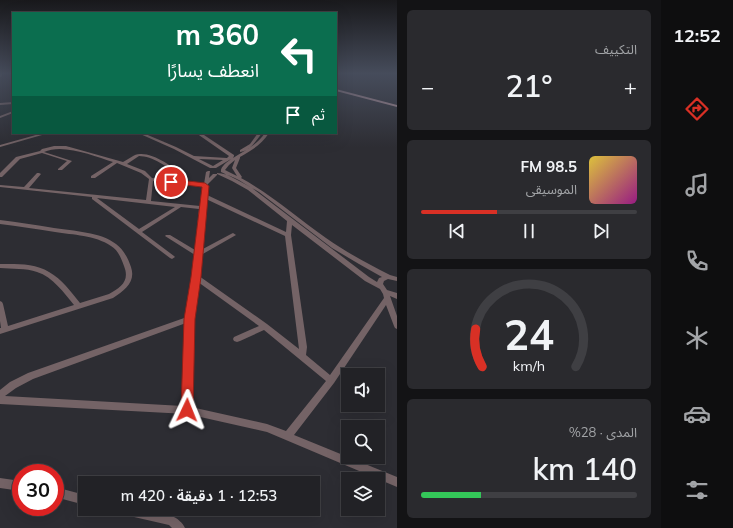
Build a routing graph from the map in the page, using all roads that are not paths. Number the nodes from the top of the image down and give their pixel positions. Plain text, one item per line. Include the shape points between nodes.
1 (358, 98) edge
2 (12, 103) edge
3 (0, 104) edge
4 (397, 108) edge
5 (12, 112) edge
6 (0, 117) edge
7 (43, 134) edge
8 (142, 134) edge
9 (199, 134) edge
10 (259, 134) edge
11 (266, 134) edge
12 (0, 146) edge
13 (42, 152) junction
14 (232, 156) junction
15 (239, 156) junction
16 (191, 157) junction
17 (228, 159) junction
18 (116, 162) junction
19 (124, 164) junction
20 (60, 169) dead end
21 (211, 169) junction
22 (220, 172) junction
23 (39, 174) dead end
24 (0, 176) edge
25 (93, 177) dead end
26 (241, 178) junction
27 (151, 179) junction
28 (176, 182) junction
29 (206, 185) junction
30 (0, 186) edge
31 (26, 188) junction
32 (204, 196) junction
33 (93, 197) junction
34 (148, 202) junction
35 (179, 206) junction
36 (202, 208) junction
37 (290, 220) junction
38 (0, 222) edge
39 (140, 232) junction
40 (232, 235) dead end
41 (288, 235) junction
42 (168, 236) dead end
43 (198, 254) junction
44 (172, 257) dead end
45 (0, 266) edge
46 (196, 277) junction
47 (388, 277) junction
48 (397, 278) edge
49 (384, 292) junction
50 (397, 296) edge
51 (0, 304) edge
52 (79, 306) junction
53 (190, 319) junction
54 (265, 326) junction
55 (397, 326) edge
56 (3, 330) edge
57 (237, 339) dead end
58 (302, 356) junction
59 (331, 380) junction
60 (0, 395) edge
61 (0, 400) edge
62 (187, 410) junction
63 (287, 436) junction
64 (397, 482) edge
65 (0, 483) edge
66 (12, 485) edge
67 (64, 494) edge
68 (78, 498) edge
69 (151, 516) edge
70 (180, 528) edge

1 - 4 main road
2 - 3 street
5 - 6 street
7 - 12 street
8 - 16 street
9 - 14 street
10 - 14 street via 251,144
11 - 15 street via 261,142
13 - 18 street via 46,149 66,147
13 - 20 street via 70,162
13 - 24 street via 18,158
14 - 17 street
15 - 22 street
15 - 26 street via 234,168
16 - 17 street
16 - 21 street
17 - 21 street
18 - 19 street
18 - 25 street
19 - 27 street via 143,172
19 - 28 street via 138,155 146,156 179,173
21 - 22 street
21 - 22 street
21 - 29 street
22 - 26 street
22 - 29 street
22 - 37 street via 242,184
23 - 31 street
26 - 47 street via 336,247
27 - 28 street
27 - 34 street
28 - 29 street
29 - 32 street
30 - 31 street
31 - 33 street
32 - 36 street
32 - 41 street
33 - 34 street
33 - 39 street
34 - 35 street
35 - 36 street
35 - 39 street
36 - 43 street
37 - 41 street
37 - 49 street
38 - 52 street via 88,235 112,244 119,250 130,271 130,278 126,284 111,296
39 - 44 street
40 - 43 street
41 - 58 street via 303,347
42 - 43 street
43 - 46 street
45 - 52 street via 28,267 50,274
46 - 53 street
46 - 54 street
47 - 48 street
47 - 49 street via 381,280
49 - 50 street
49 - 55 street
49 - 59 street
51 - 56 street
52 - 56 street
53 - 60 street via 31,376
53 - 62 street
54 - 57 street
54 - 58 street
58 - 59 street
59 - 63 street
61 - 62 street
62 - 63 street via 267,428
63 - 64 street
65 - 66 street
67 - 68 street
69 - 70 street via 172,521

